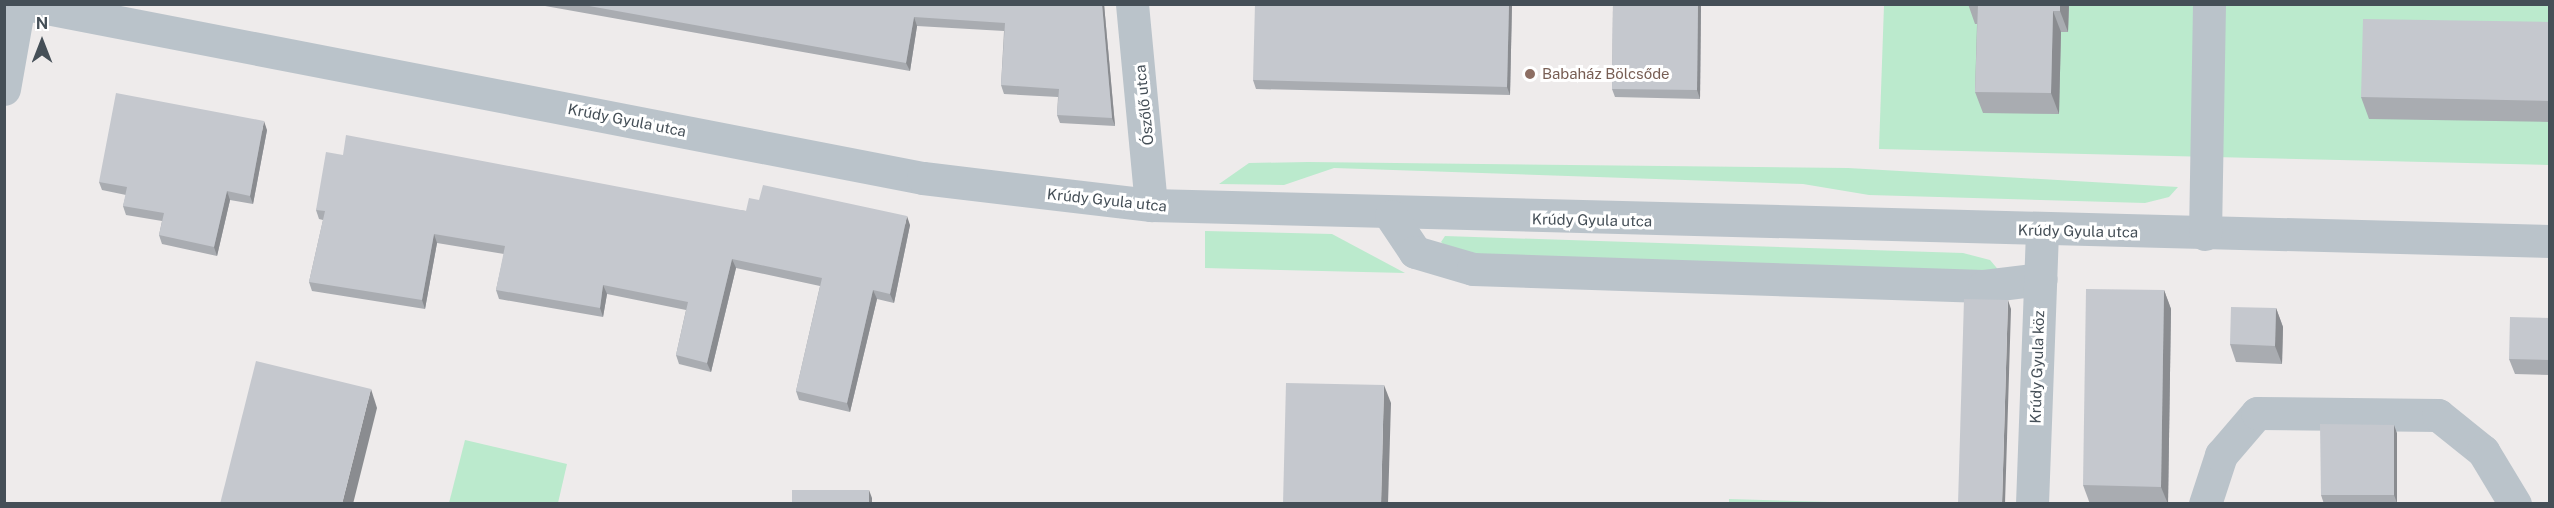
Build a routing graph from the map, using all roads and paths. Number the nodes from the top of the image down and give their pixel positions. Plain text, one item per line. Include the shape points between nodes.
1 (20, 4) edge
2 (26, 4) edge
3 (1132, 4) edge
4 (2209, 4) edge
5 (4, 89) edge
6 (1151, 206) junction
7 (1391, 216) junction
8 (2042, 231) junction
9 (2205, 234) junction
10 (2550, 241) edge
11 (2041, 279) junction
12 (2205, 503) edge
13 (2032, 504) edge
14 (2515, 504) edge

1 - 5 street
2 - 6 street, Krúdy Gyula utca via 923,177
3 - 6 street, Ószőlő utca
4 - 9 street
6 - 7 street, Krúdy Gyula utca
7 - 8 street, Krúdy Gyula utca
7 - 11 street via 1415,252 1473,268 1984,286
8 - 9 street, Krúdy Gyula utca
8 - 11 street, Krúdy Gyula köz
9 - 10 street, Krúdy Gyula utca
11 - 13 street, Krúdy Gyula köz
12 - 14 street via 2222,455 2257,412 2438,416 2483,451

